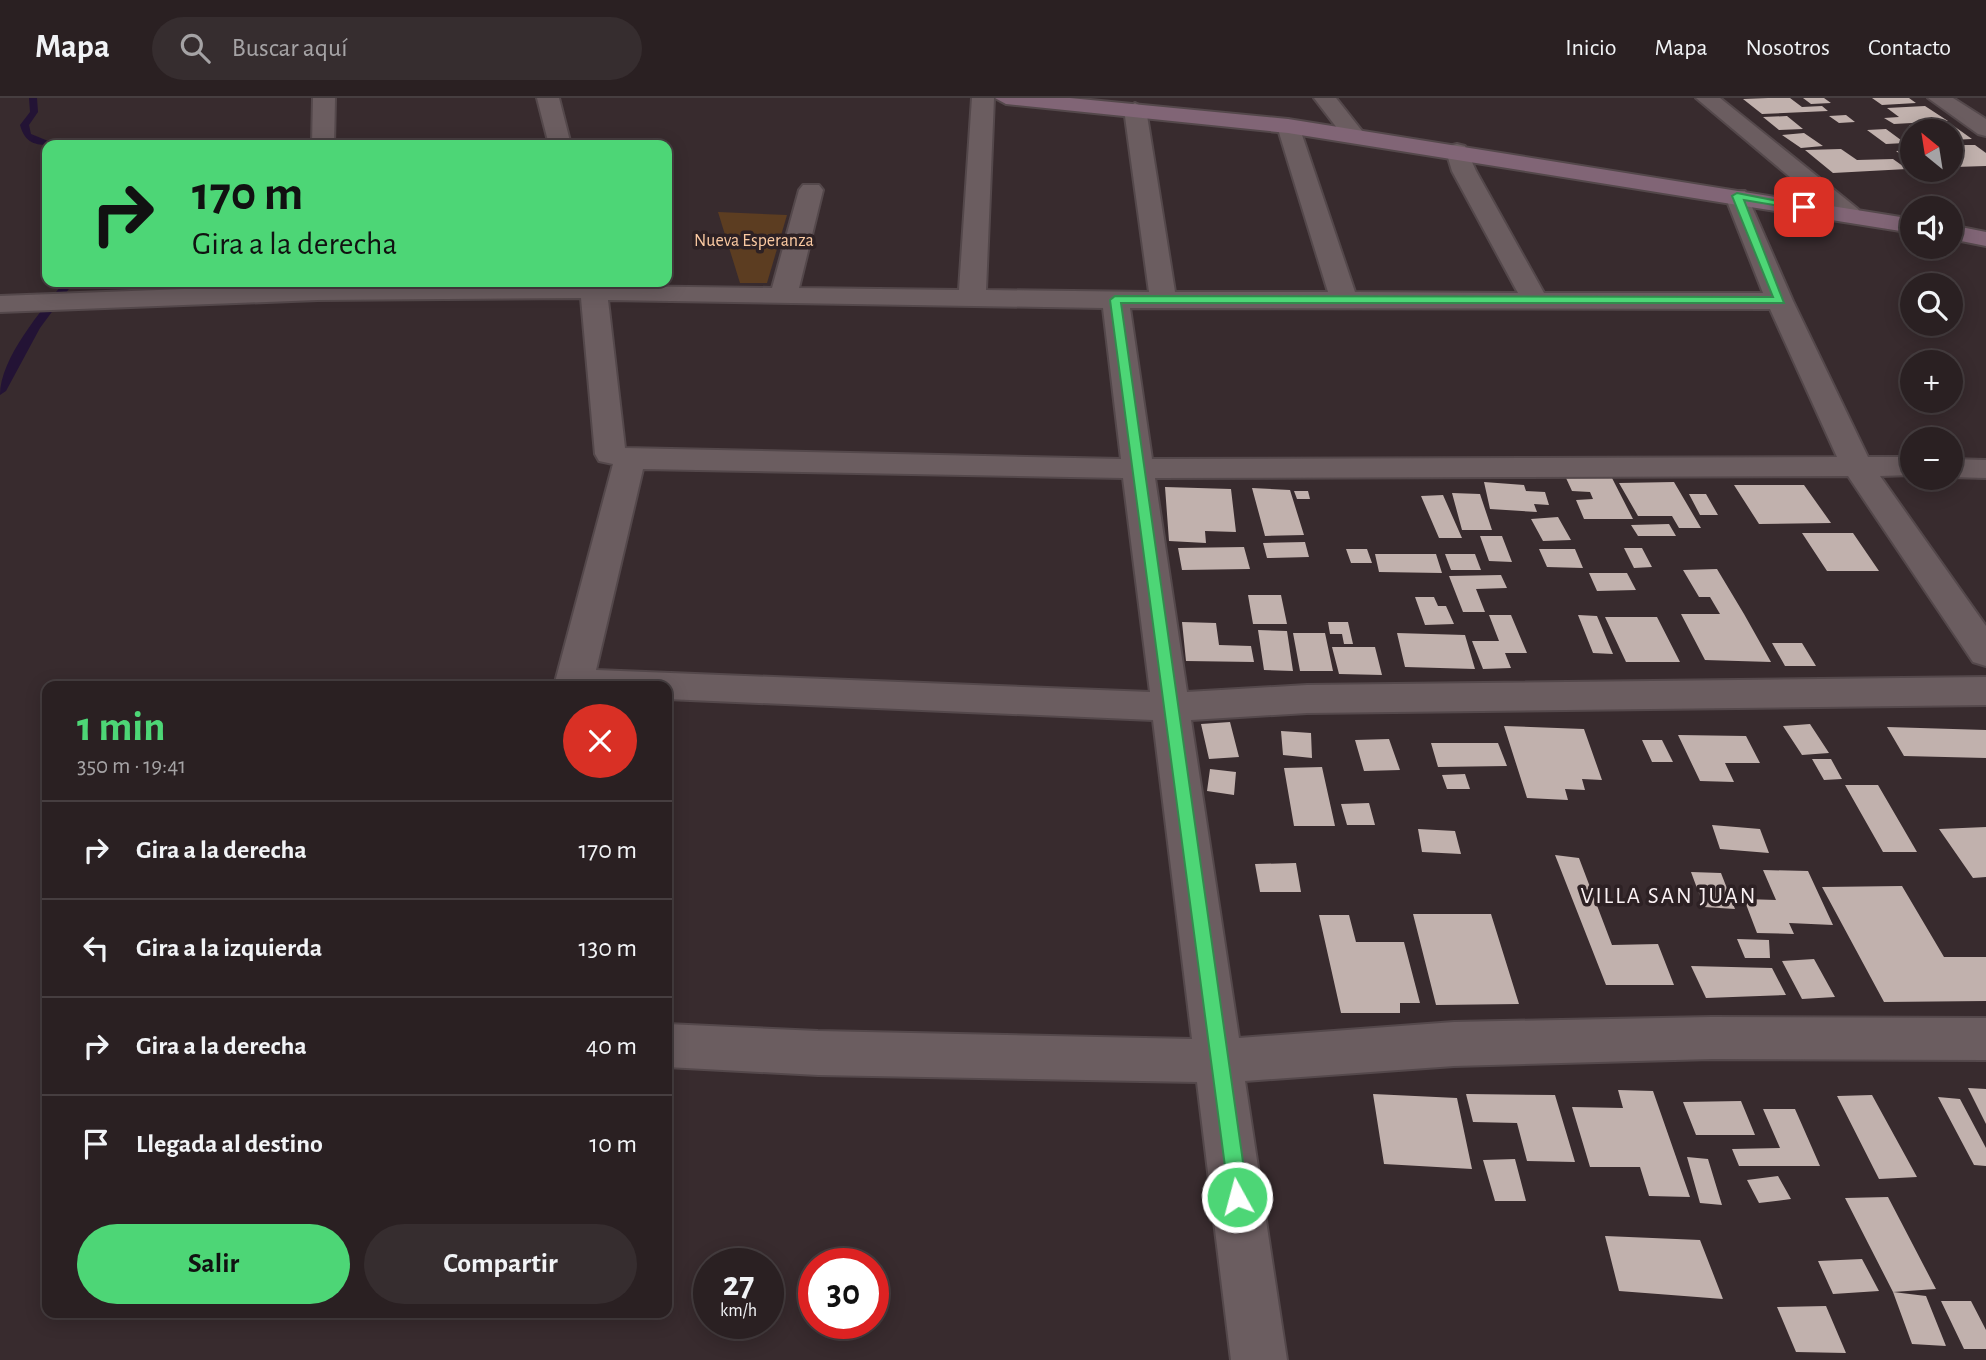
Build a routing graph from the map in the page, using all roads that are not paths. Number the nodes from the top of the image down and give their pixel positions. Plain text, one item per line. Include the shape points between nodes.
1 (324, 98) edge
2 (548, 98) edge
3 (982, 98) edge
4 (1006, 98) edge
5 (1325, 98) edge
6 (1707, 98) edge
7 (1939, 98) edge
8 (1135, 109) junction
9 (1288, 126) junction
10 (1986, 129) edge
11 (1355, 136) junction
12 (323, 140) edge
13 (559, 140) edge
14 (1457, 151) junction
15 (811, 190) dead end
16 (1737, 196) junction
17 (1849, 215) junction
18 (1900, 224) edge
19 (1963, 234) edge
20 (1986, 239) edge
21 (319, 287) edge
22 (594, 287) edge
23 (597, 287) edge
24 (784, 293) junction
25 (972, 297) junction
26 (1115, 300) junction
27 (1163, 300) junction
28 (1344, 300) junction
29 (1535, 300) junction
30 (1780, 300) junction
31 (0, 304) edge
32 (630, 459) junction
33 (1856, 464) junction
34 (1900, 466) edge
35 (1140, 468) junction
36 (1963, 468) edge
37 (1986, 469) edge
38 (1986, 653) edge
39 (575, 681) edge
40 (672, 688) edge
41 (1986, 691) edge
42 (1170, 706) junction
43 (1986, 1039) edge
44 (672, 1046) edge
45 (1219, 1061) junction
46 (1259, 1360) edge

1 - 12 street
2 - 13 street
3 - 25 street
4 - 8 street
5 - 11 street
6 - 17 street
7 - 10 street
8 - 9 street
8 - 27 street
9 - 11 street
9 - 28 street
11 - 14 street
14 - 16 street
14 - 29 street
15 - 24 street
16 - 17 street
16 - 30 street
17 - 18 street
19 - 20 street
21 - 31 street
22 - 32 street via 610,454
23 - 24 street via 616,294
24 - 25 street
25 - 26 street
26 - 27 street
26 - 35 street
27 - 28 street
28 - 29 street
29 - 30 street
30 - 33 street
32 - 35 street
32 - 39 street
33 - 34 street
33 - 35 street
33 - 38 street
35 - 42 street
36 - 37 street
40 - 42 street
41 - 42 street via 1307,699
42 - 45 street
43 - 45 street via 1712,1038 1454,1044
44 - 45 street
45 - 46 street

